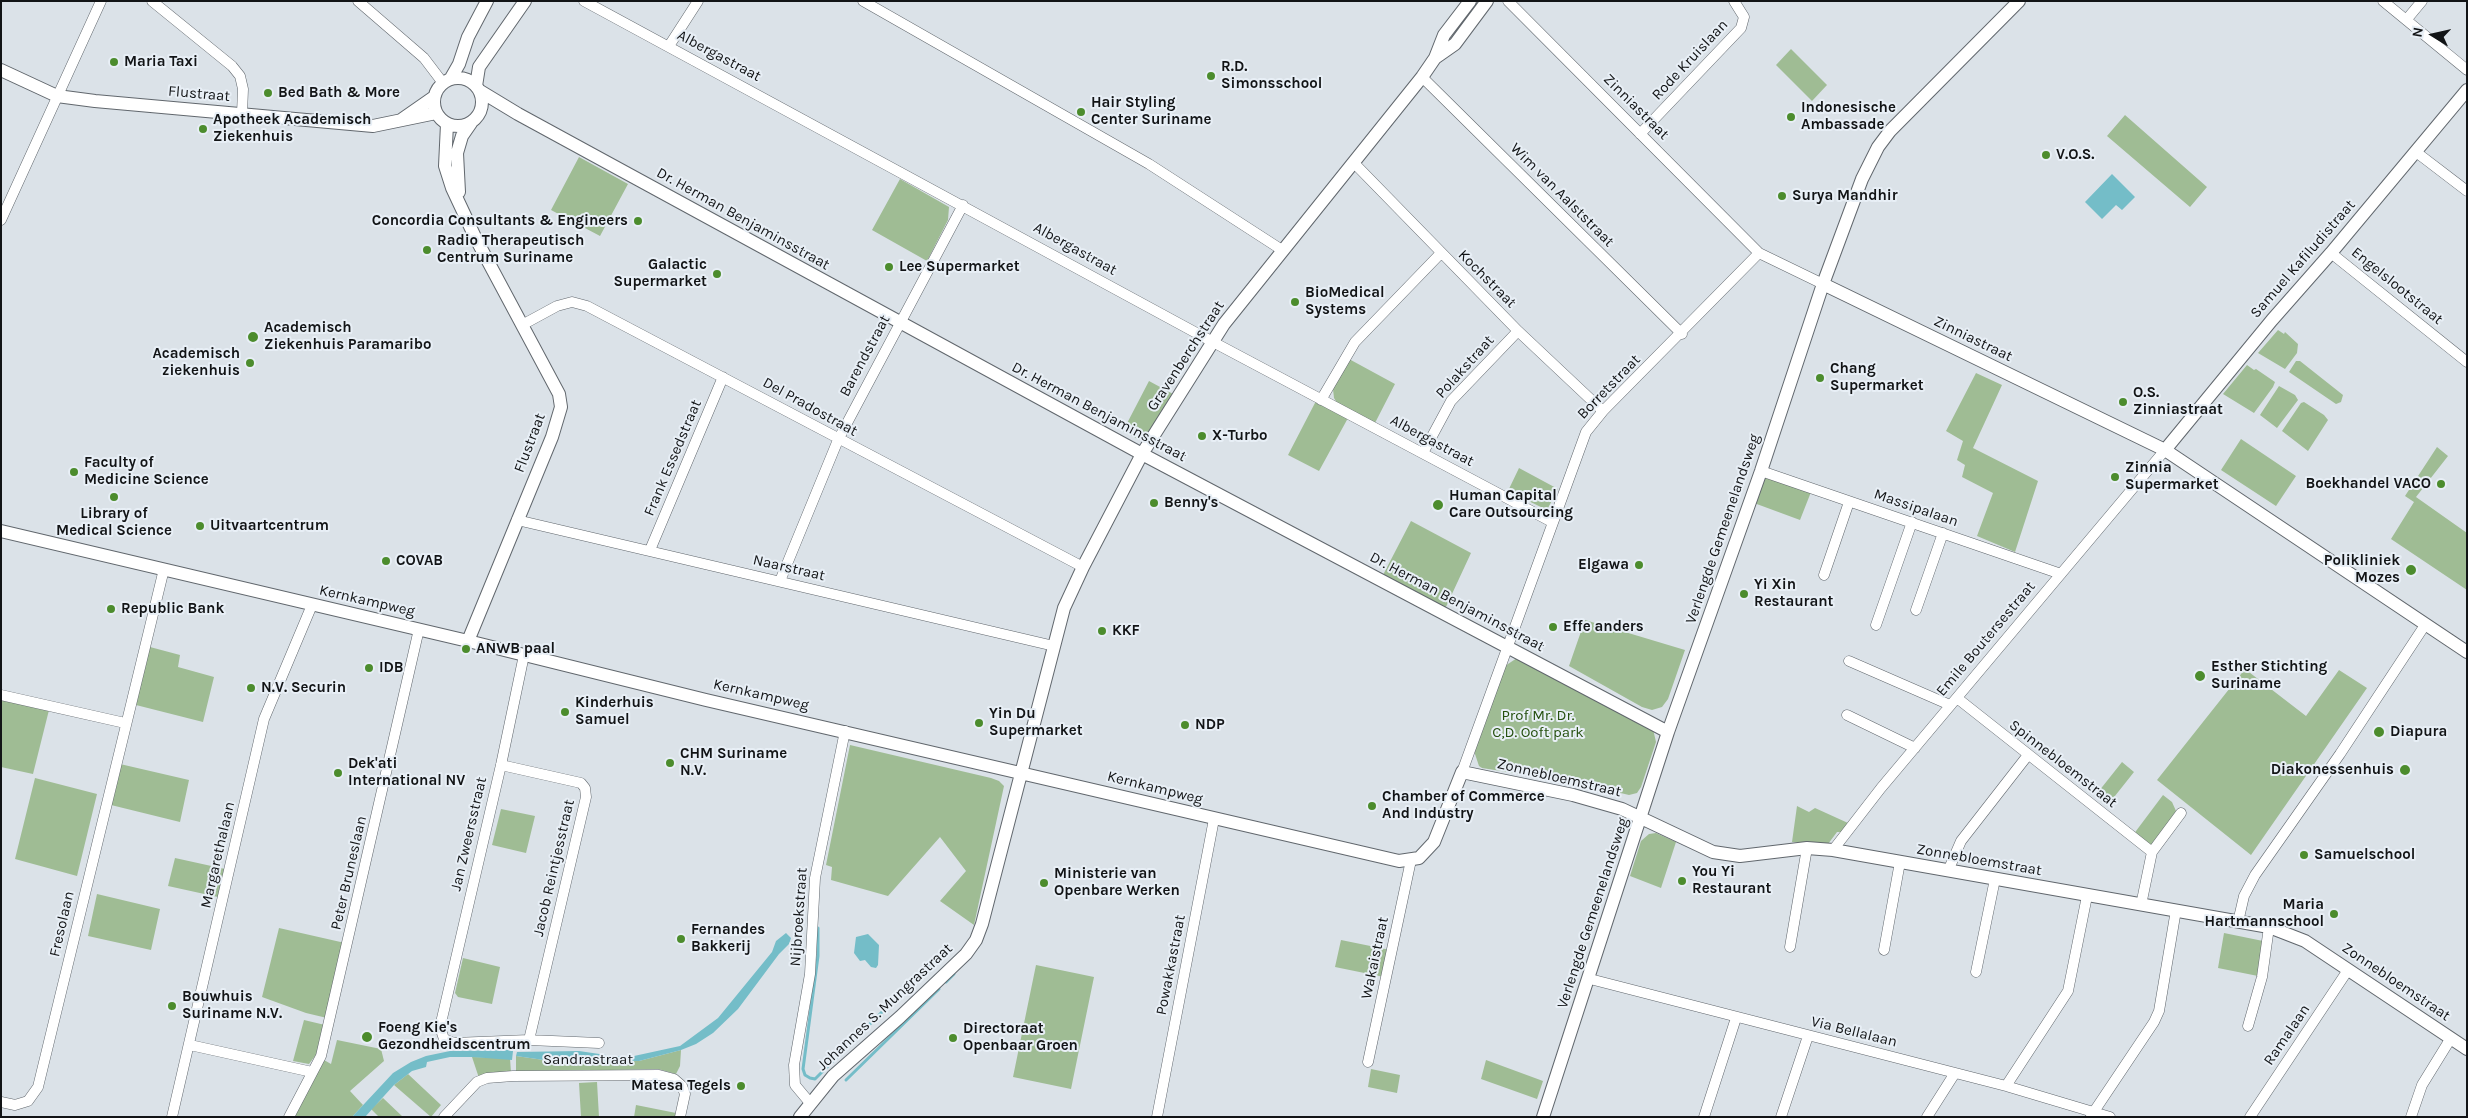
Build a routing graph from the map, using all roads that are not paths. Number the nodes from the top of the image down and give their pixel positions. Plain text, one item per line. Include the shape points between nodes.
1 (100, 1) edge
2 (152, 1) edge
3 (358, 1) edge
4 (486, 1) edge
5 (525, 1) edge
6 (584, 1) edge
7 (698, 1) edge
8 (863, 1) edge
9 (1470, 1) edge
10 (1488, 1) edge
11 (1508, 1) edge
12 (1734, 1) edge
13 (2018, 1) edge
14 (2384, 1) edge
15 (2422, 1) edge
16 (2407, 19) junction
17 (669, 46) junction
18 (1435, 58) junction
19 (1, 70) edge
20 (2467, 70) edge
21 (1422, 76) junction
22 (447, 80) junction
23 (478, 88) junction
24 (2467, 90) edge
25 (57, 96) junction
26 (434, 97) junction
27 (242, 114) junction
28 (436, 114) junction
29 (518, 114) junction
30 (475, 118) junction
31 (399, 122) junction
32 (447, 124) junction
33 (1640, 134) junction
34 (2416, 152) junction
35 (1354, 163) junction
36 (2467, 191) edge
37 (963, 205) junction
38 (462, 209) junction
39 (1, 220) edge
40 (1282, 250) junction
41 (2331, 252) junction
42 (1441, 253) junction
43 (1759, 253) junction
44 (1823, 284) junction
45 (900, 323) junction
46 (522, 325) junction
47 (1518, 331) junction
48 (1682, 334) junction
49 (1213, 342) junction
50 (2467, 362) edge
51 (724, 377) junction
52 (1321, 400) junction
53 (1603, 411) junction
54 (838, 440) junction
55 (2165, 450) junction
56 (1423, 453) junction
57 (1142, 454) junction
58 (1761, 471) junction
59 (1849, 502) junction
60 (517, 520) junction
61 (1552, 522) junction
62 (1912, 522) junction
63 (1, 531) edge
64 (1943, 532) junction
65 (650, 550) junction
66 (1083, 567) junction
67 (164, 569) junction
68 (2061, 574) junction
69 (1824, 575) dead end
70 (780, 581) junction
71 (312, 605) junction
72 (1916, 610) dead end
73 (1876, 625) dead end
74 (2425, 625) junction
75 (419, 629) junction
76 (468, 641) junction
77 (1054, 646) junction
78 (1508, 647) junction
79 (2467, 652) edge
80 (524, 655) junction
81 (1849, 661) dead end
82 (1, 695) edge
83 (1953, 702) junction
84 (1847, 715) dead end
85 (125, 723) junction
86 (845, 730) junction
87 (1668, 732) junction
88 (1915, 748) junction
89 (2028, 755) junction
90 (501, 765) junction
91 (1020, 771) junction
92 (1462, 772) junction
93 (2182, 813) dead end
94 (1640, 818) junction
95 (1214, 819) junction
96 (1807, 848) junction
97 (1834, 850) junction
98 (2152, 852) junction
99 (1411, 860) junction
100 (1900, 862) junction
101 (1948, 871) junction
102 (1995, 879) junction
103 (2088, 896) junction
104 (2141, 905) junction
105 (2176, 910) junction
106 (2238, 922) junction
107 (2269, 927) junction
108 (1790, 946) dead end
109 (1884, 950) dead end
110 (2348, 970) junction
111 (1976, 972) dead end
112 (1590, 979) junction
113 (1736, 1018) junction
114 (2248, 1026) dead end
115 (1808, 1036) junction
116 (2450, 1038) junction
117 (529, 1040) junction
118 (599, 1043) dead end
119 (190, 1044) junction
120 (2467, 1049) edge
121 (1368, 1062) dead end
122 (312, 1072) junction
123 (1955, 1073) junction
124 (2006, 1086) junction
125 (1, 1102) edge
126 (810, 1103) junction
127 (2092, 1114) edge
128 (447, 1116) edge
129 (172, 1117) edge
130 (289, 1117) edge
131 (680, 1117) edge
132 (800, 1117) edge
133 (1157, 1117) edge
134 (1543, 1117) edge
135 (1704, 1117) edge
136 (1781, 1117) edge
137 (1927, 1117) edge
138 (2110, 1117) edge
139 (2250, 1117) edge
140 (2412, 1117) edge

1 - 25 street
2 - 27 street via 240,76
3 - 22 street
4 - 22 street via 459,64
5 - 23 street via 479,67
6 - 17 street, Albergastraat
7 - 17 street
8 - 40 street via 1149,164
9 - 18 street, Gravenberchstraat via 1444,35
10 - 18 street, Gravenberchstraat via 1455,44
11 - 33 street, Zinniastraat
12 - 33 street, Rode Kruislaan via 1744,17 1741,28
13 - 44 street, Verlengde Gemeenelandsweg via 1907,113 1878,147 1862,179
14 - 16 street
15 - 16 street
16 - 20 street
17 - 37 street, Albergastraat
18 - 21 street, Gravenberchstraat
19 - 25 street, Flustraat
21 - 35 street, Gravenberchstraat
21 - 48 street, Wim van Aalststraat
22 - 23 street via 463,78
22 - 26 street
23 - 29 street, Dr. Herman Benjaminsstraat
23 - 30 street via 482,103
24 - 34 street, Samuel Kafiludistraat
25 - 27 street, Flustraat
25 - 39 street
26 - 28 street
26 - 31 street, Flustraat
27 - 31 street, Flustraat via 373,126
28 - 31 street, Flustraat
28 - 32 street
29 - 30 street, Dr. Herman Benjaminsstraat via 497,110
29 - 45 street, Dr. Herman Benjaminsstraat
30 - 32 street via 456,126
30 - 38 street, Flustraat via 462,136 457,153
32 - 38 street, Flustraat via 445,166
33 - 43 street, Zinniastraat
34 - 36 street
34 - 41 street, Samuel Kafiludistraat
35 - 40 street, Gravenberchstraat
35 - 42 street, Kochstraat
37 - 45 street, Barendstraat
37 - 49 street, Albergastraat
38 - 46 street, Flustraat
40 - 49 street, Gravenberchstraat
41 - 50 street, Engelslootstraat
41 - 55 street, Samuel Kafiludistraat
42 - 47 street, Kochstraat
42 - 52 street via 1355,342
43 - 44 street, Zinniastraat
43 - 48 street, Borretstraat
44 - 55 street, Zinniastraat
44 - 58 street, Verlengde Gemeenelandsweg
45 - 54 street, Barendstraat
45 - 57 street, Dr. Herman Benjaminsstraat
46 - 51 street, Del Pradostraat via 557,306 572,302 587,306
46 - 60 street, Flustraat via 559,394 561,407
47 - 53 street, Kochstraat
47 - 56 street, Polakstraat via 1451,401
48 - 53 street, Borretstraat
49 - 52 street, Albergastraat
49 - 57 street, Gravenberchstraat
51 - 54 street, Del Pradostraat
51 - 65 street, Frank Essedstraat
52 - 56 street, Albergastraat
53 - 61 street, Borretstraat via 1586,432
54 - 66 street, Del Pradostraat
54 - 70 street, Barendstraat
55 - 68 street, Emile Boutersestraat
55 - 74 street, Zinniastraat
56 - 61 street, Albergastraat
57 - 66 street, Gravenberchstraat
57 - 78 street, Dr. Herman Benjaminsstraat
58 - 59 street, Massipalaan
58 - 87 street, Verlengde Gemeenelandsweg
59 - 62 street, Massipalaan
59 - 69 street
60 - 65 street, Naarstraat
60 - 76 street, Flustraat
61 - 78 street, Borretstraat
62 - 64 street, Massipalaan
62 - 73 street
63 - 67 street, Kernkampweg
64 - 68 street, Massipalaan
64 - 72 street
65 - 70 street, Naarstraat
66 - 77 street, Gravenberchstraat via 1064,608
67 - 71 street, Kernkampweg
67 - 85 street, Fresolaan
68 - 83 street, Emile Boutersestraat
70 - 77 street, Naarstraat
71 - 75 street, Kernkampweg
71 - 119 street, Margarethalaan via 264,719
74 - 79 street, Zinniastraat
74 - 106 street via 2255,875 2244,896
75 - 76 street, Kernkampweg
75 - 122 street, Peter Bruneslaan via 333,1010 321,1056
76 - 80 street, Kernkampweg
77 - 91 street, Gravenberchstraat
78 - 87 street, Dr. Herman Benjaminsstraat
78 - 92 street, Borretstraat
80 - 86 street, Kernkampweg
80 - 90 street, Jan Zweersstraat
81 - 83 street, Spinnebloemstraat
82 - 85 street
83 - 88 street, Emile Boutersestraat
83 - 89 street, Spinnebloemstraat
84 - 88 street
85 - 125 street, Fresolaan via 38,1087 28,1101 15,1105
86 - 91 street, Kernkampweg
86 - 126 street, Nijbroekstraat via 815,878 810,974 794,1065 796,1085
87 - 94 street, Verlengde Gemeenelandsweg
88 - 97 street, Emile Boutersestraat
89 - 98 street, Spinnebloemstraat
89 - 101 street via 1961,840
90 - 117 street, Jacob Reintjesstraat via 581,783 586,797
90 - 117 street, Jan Zweersstraat via 440,1019 442,1033 449,1042
91 - 95 street, Kernkampweg
91 - 126 street, Johannes S. Mungrastraat via 976,940 966,954 833,1076
92 - 94 street, Zonnebloemstraat via 1573,795 1622,809
92 - 99 street via 1434,842 1419,858
93 - 98 street
94 - 96 street, Zonnebloemstraat via 1713,852 1740,856
94 - 112 street, Verlengde Gemeenelandsweg
95 - 99 street, Kernkampweg
95 - 133 street, Powakkastraat
96 - 97 street, Zonnebloemstraat
96 - 108 street
97 - 100 street, Zonnebloemstraat
98 - 104 street
99 - 121 street, Wakaistraat
100 - 101 street, Zonnebloemstraat
100 - 109 street
101 - 102 street, Zonnebloemstraat
102 - 103 street, Zonnebloemstraat
102 - 111 street
103 - 104 street, Zonnebloemstraat
103 - 124 street via 2068,992
104 - 105 street, Zonnebloemstraat
105 - 106 street, Zonnebloemstraat
105 - 127 street via 2159,1011
106 - 107 street, Zonnebloemstraat
107 - 110 street, Zonnebloemstraat via 2304,940
107 - 114 street via 2262,977
110 - 116 street, Zonnebloemstraat
110 - 139 street, Ramalaan
112 - 113 street, Via Bellalaan
112 - 134 street, Verlengde Gemeenelandsweg
113 - 115 street, Via Bellalaan
113 - 135 street
115 - 123 street, Via Bellalaan
115 - 136 street
116 - 120 street, Zonnebloemstraat
116 - 140 street via 2422,1085
117 - 118 street
119 - 122 street
119 - 129 street, Margarethalaan
122 - 130 street, Peter Bruneslaan
123 - 124 street, Via Bellalaan
123 - 137 street
124 - 127 street, Via Bellalaan
126 - 132 street, Johannes S. Mungrastraat
127 - 138 street, Via Bellalaan
128 - 131 street, Sandrastraat via 477,1082 488,1078 659,1075 674,1078 682,1086 685,1094

